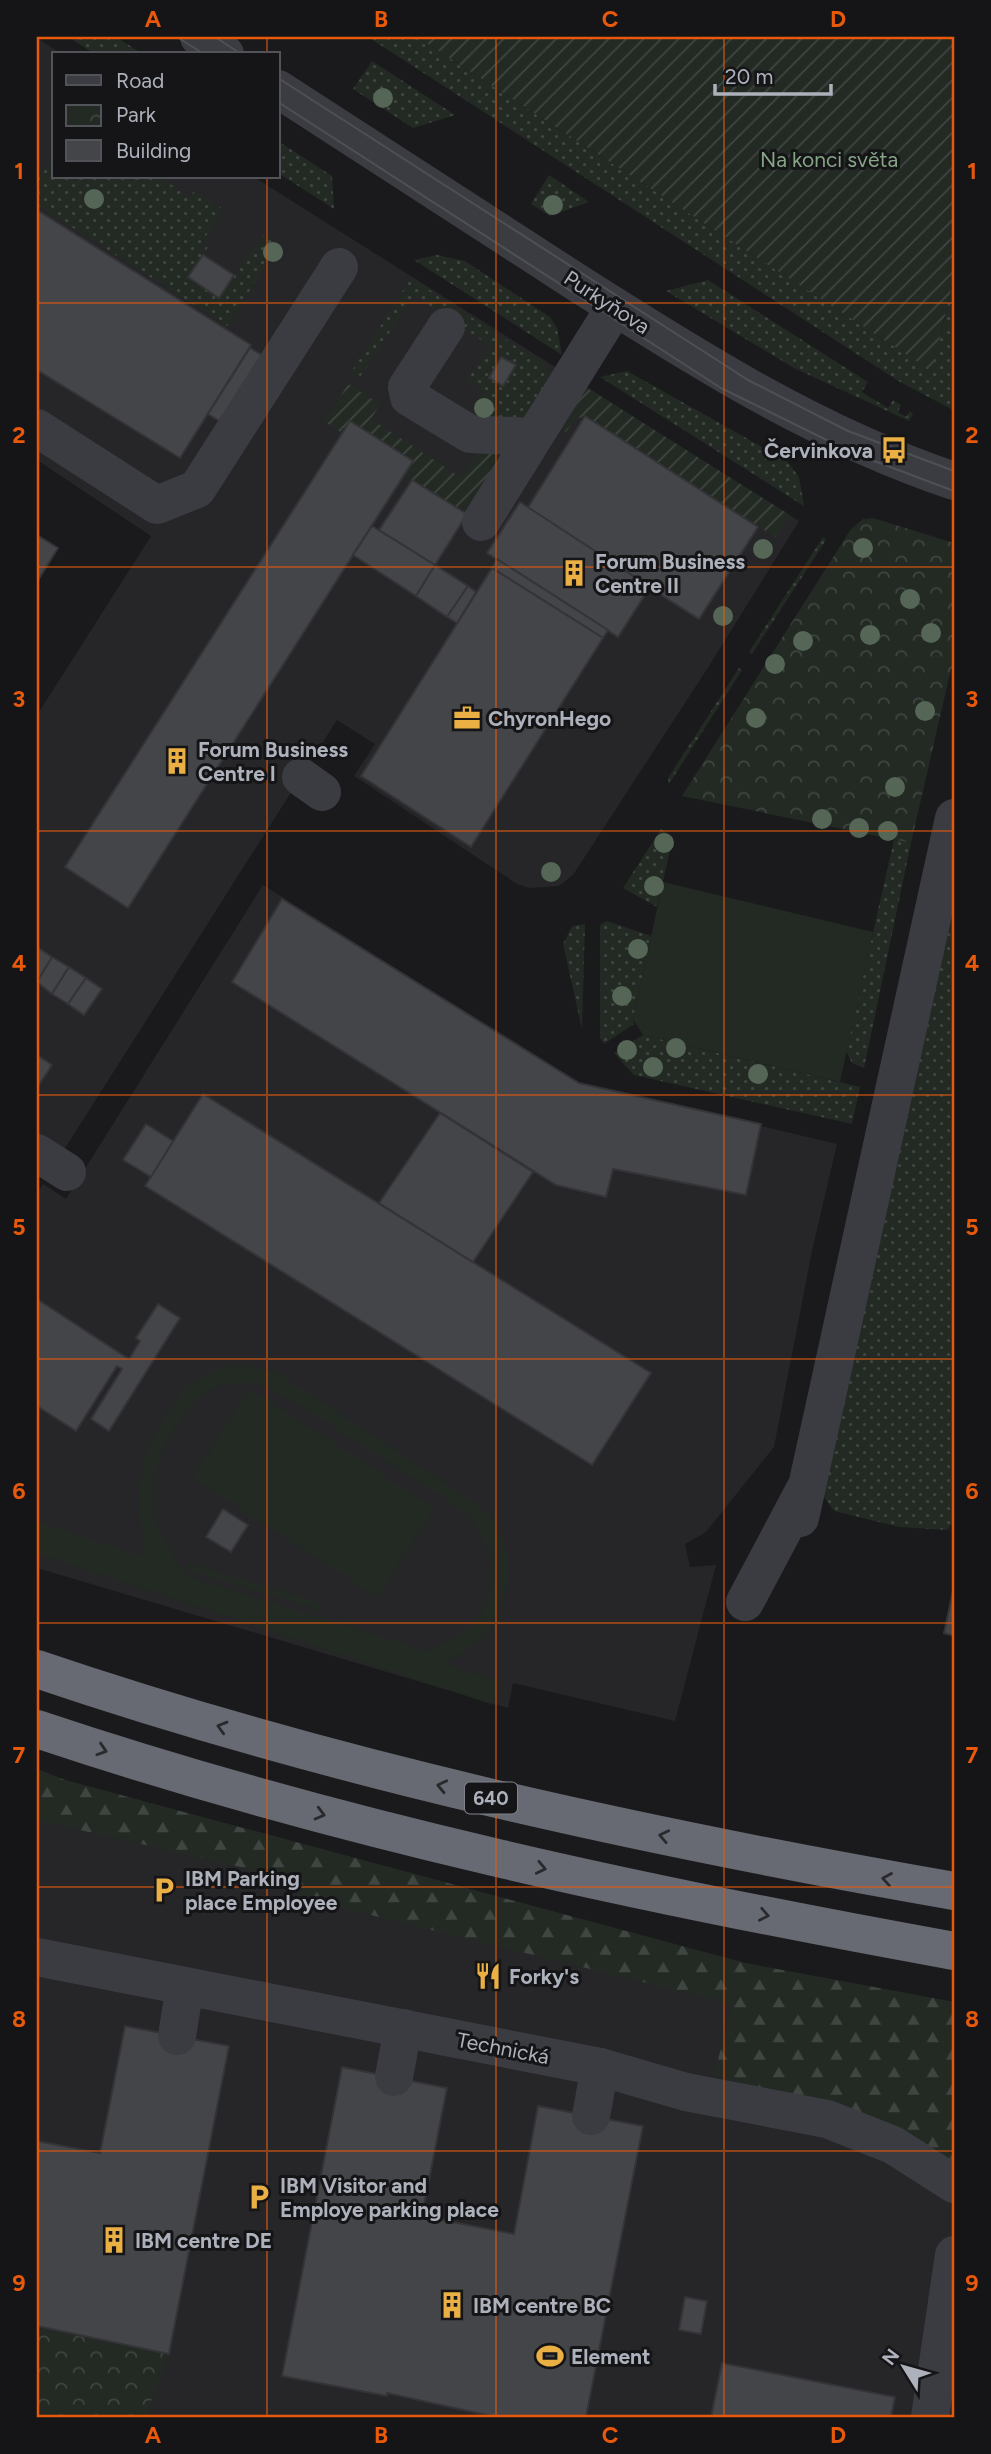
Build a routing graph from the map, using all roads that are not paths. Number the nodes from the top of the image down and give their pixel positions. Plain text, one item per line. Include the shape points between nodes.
1 (199, 37) edge
2 (222, 52) edge
3 (280, 90) edge
4 (339, 267) dead end
5 (615, 307) junction
6 (446, 327) dead end
7 (37, 428) edge
8 (533, 437) junction
9 (954, 481) edge
10 (481, 522) dead end
11 (954, 818) edge
12 (745, 1601) dead end
13 (37, 1669) edge
14 (37, 1729) edge
15 (954, 1891) edge
16 (954, 1951) edge
17 (37, 1956) edge
18 (185, 1986) junction
19 (402, 2028) junction
20 (177, 2036) dead end
21 (600, 2067) junction
22 (394, 2077) dead end
23 (591, 2116) dead end
24 (954, 2184) edge
25 (954, 2255) edge
26 (930, 2417) edge

1 - 2 street
3 - 5 street, Purkyňova
4 - 7 street via 197,489 158,505
5 - 8 street
5 - 9 street, Purkyňova via 776,405 878,453
6 - 8 street via 407,387 409,397 470,434
8 - 10 street
11 - 12 street via 803,1503
15 -> 13 highway, 640 via 708,1845 422,1782 201,1721
14 -> 16 highway via 244,1794 494,1858 693,1902
17 - 18 street, Technická
18 - 19 street, Technická
18 - 20 street
19 - 21 street, Technická
19 - 22 street
21 - 23 street
21 - 24 street, Technická via 676,2090 827,2119 893,2145
25 - 26 street

